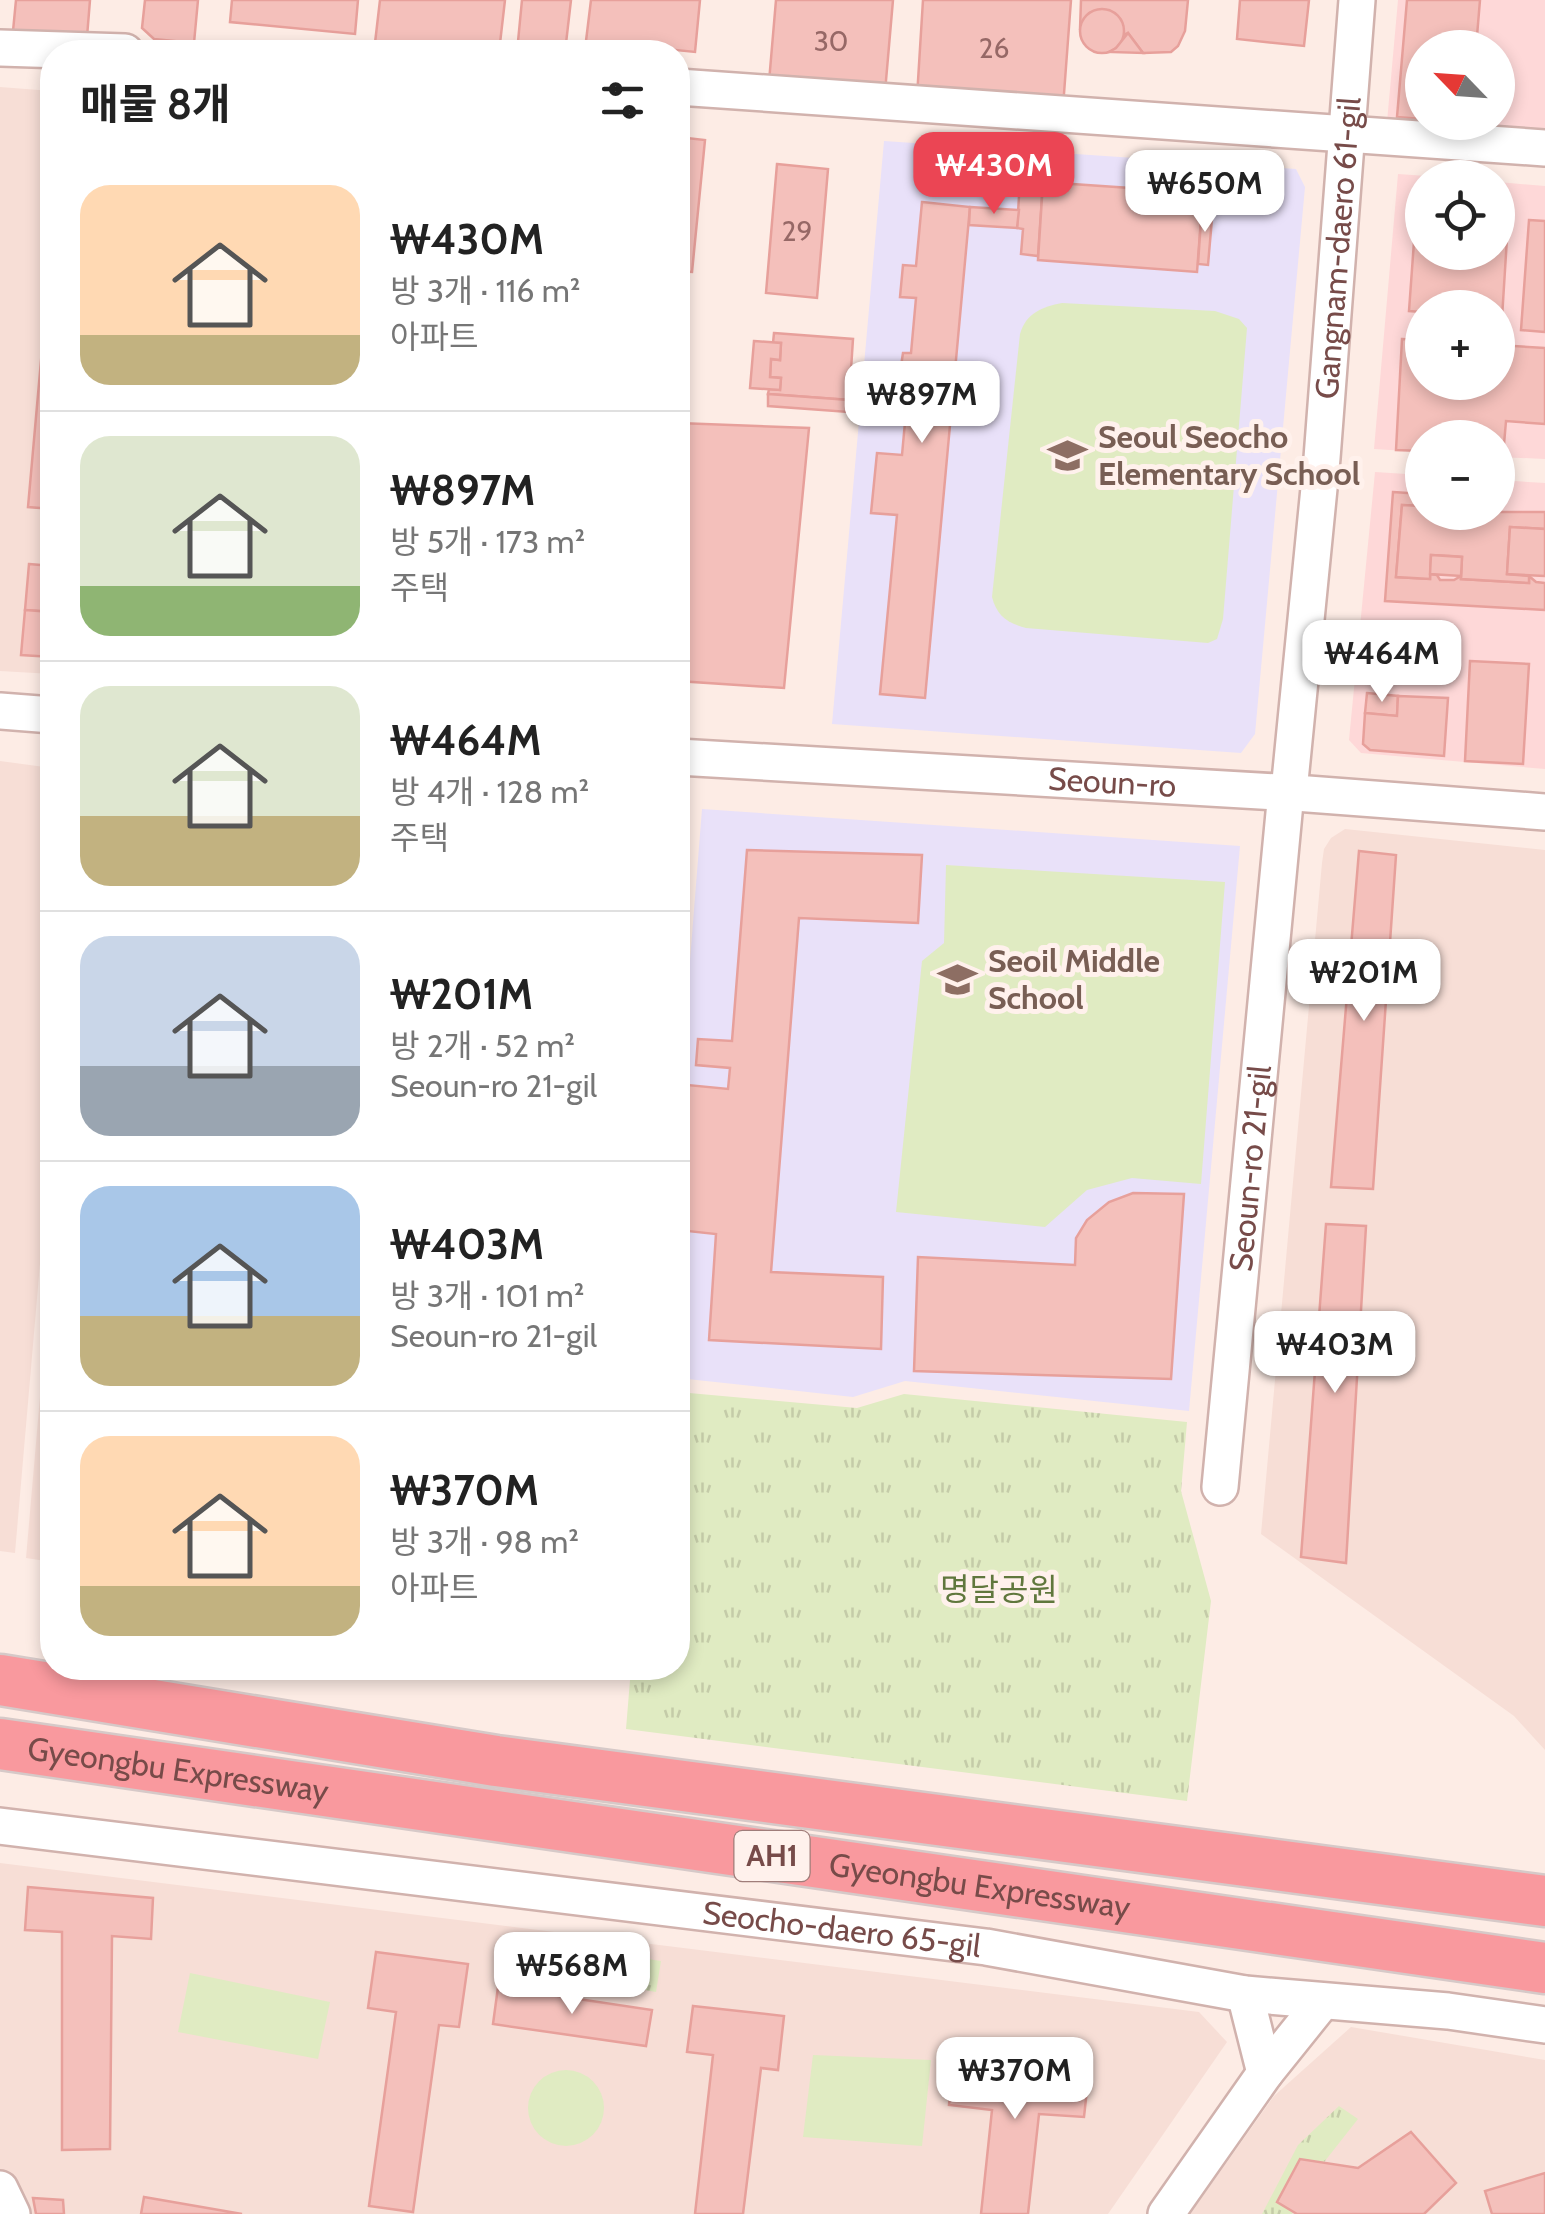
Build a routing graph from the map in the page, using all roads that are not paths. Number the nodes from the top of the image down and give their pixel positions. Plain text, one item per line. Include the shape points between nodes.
1 (1358, 0) edge
2 (0, 48) edge
3 (40, 49) edge
4 (690, 88) edge
5 (1349, 134) junction
6 (1545, 148) edge
7 (0, 711) edge
8 (40, 714) edge
9 (690, 758) edge
10 (1286, 792) junction
11 (1545, 812) edge
12 (1220, 1487) dead end
13 (0, 1680) edge
14 (0, 1744) edge
15 (0, 1826) edge
16 (1545, 1901) edge
17 (1545, 1968) edge
18 (1245, 1994) junction
19 (1322, 2002) junction
20 (1545, 2026) edge
21 (1265, 2073) junction
22 (0, 2189) edge
23 (12, 2214) edge
24 (1166, 2214) edge

1 - 5 street, Gangnam-daero 61-gil
2 - 3 street
4 - 5 street
5 - 6 street
5 - 10 street, Gangnam-daero 61-gil
7 - 8 street
9 - 10 street, Seoun-ro
10 - 11 street, Seoun-ro
10 - 12 street, Seoun-ro 21-gil
13 - 16 highway, Gyeongbu Expressway / AH1 via 496,1761
14 - 17 highway, Gyeongbu Expressway / AH1
15 - 18 street, Seocho-daero 65-gil via 986,1946
18 - 19 street, Seocho-daero 65-gil
18 - 21 street
19 - 20 street, Seocho-daero 65-gil
19 - 21 street
21 - 24 street
22 - 23 street

